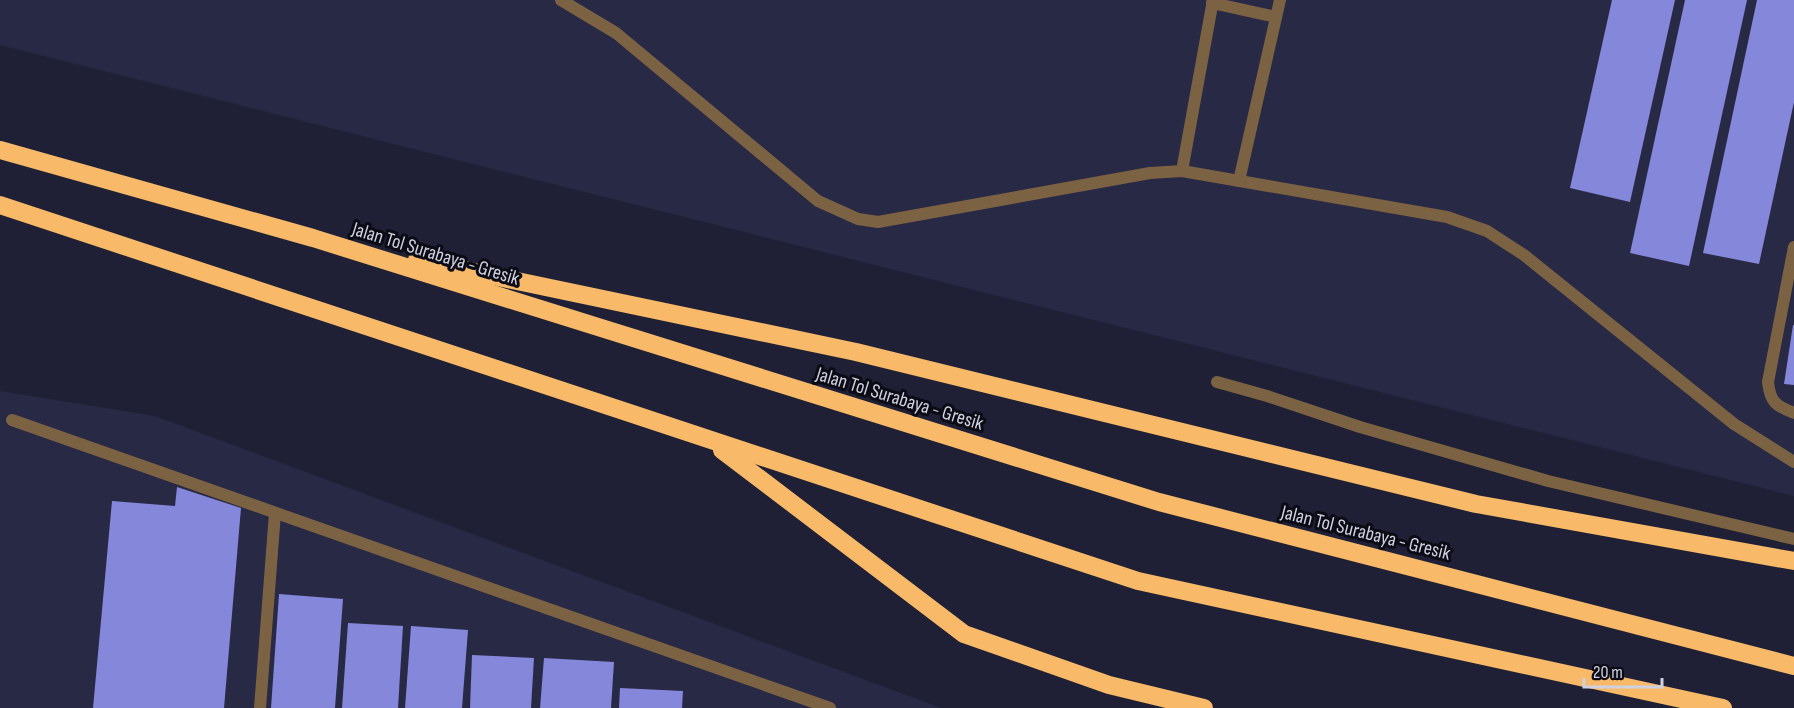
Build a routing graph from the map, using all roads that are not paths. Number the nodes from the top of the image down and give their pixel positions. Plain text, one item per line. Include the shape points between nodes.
1 (561, 0) edge
2 (1280, 0) edge
3 (1212, 1) edge
4 (1276, 17) junction
5 (3, 150) edge
6 (1182, 171) junction
7 (1239, 181) junction
8 (0, 205) edge
9 (313, 238) junction
10 (1794, 247) edge
11 (1217, 382) dead end
12 (1794, 413) edge
13 (12, 420) dead end
14 (709, 440) junction
15 (1794, 462) edge
16 (275, 513) junction
17 (1794, 539) edge
18 (1794, 561) edge
19 (1794, 666) edge
20 (802, 703) edge
21 (260, 708) edge
22 (830, 708) edge
23 (1204, 708) edge
24 (1724, 708) edge

1 - 6 lane via 616,33 818,201 858,219 878,222 1149,173
2 - 4 lane
3 - 4 lane
3 - 6 lane
4 - 7 lane
5 - 9 highway, Jalan Tol Surabaya - Gresik
6 - 7 lane
7 - 15 lane via 1447,217 1487,231 1524,255 1734,424
8 - 14 highway
9 - 18 highway via 856,352 1476,504
9 - 19 highway, Jalan Tol Surabaya - Gresik via 1159,502
10 - 12 lane via 1768,382 1769,395 1778,407
11 - 17 lane via 1548,481
13 - 16 lane
14 - 23 highway via 964,634 1109,685
14 - 24 highway via 1138,581
16 - 20 lane
16 - 21 lane
20 - 22 lane

